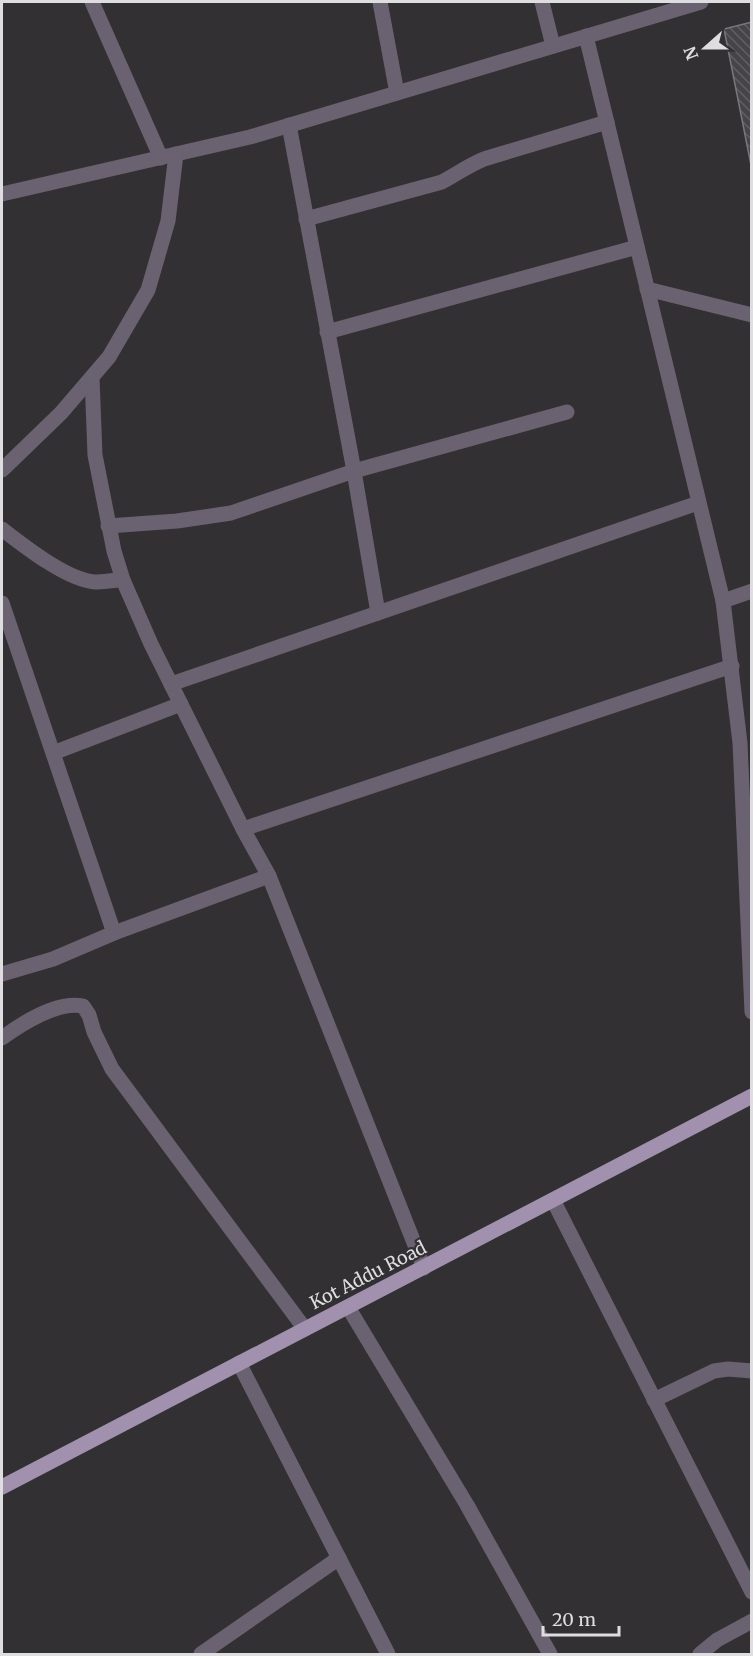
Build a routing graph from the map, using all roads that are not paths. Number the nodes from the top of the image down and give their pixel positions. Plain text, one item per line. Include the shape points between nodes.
1 (93, 2) edge
2 (380, 2) edge
3 (542, 2) edge
4 (701, 2) edge
5 (666, 7) edge
6 (586, 36) junction
7 (553, 46) junction
8 (397, 93) junction
9 (607, 122) junction
10 (289, 125) junction
11 (168, 156) junction
12 (2, 194) edge
13 (306, 219) junction
14 (638, 247) junction
15 (647, 289) junction
16 (752, 315) edge
17 (327, 332) junction
18 (92, 377) junction
19 (567, 411) dead end
20 (2, 470) edge
21 (354, 471) junction
22 (698, 503) junction
23 (108, 525) junction
24 (2, 529) edge
25 (123, 580) junction
26 (752, 591) edge
27 (723, 601) junction
28 (2, 603) edge
29 (378, 613) junction
30 (732, 666) junction
31 (171, 684) junction
32 (181, 704) junction
33 (53, 753) junction
34 (747, 775) edge
35 (243, 829) junction
36 (268, 876) junction
37 (114, 933) junction
38 (2, 974) edge
39 (752, 1012) edge
40 (2, 1038) edge
41 (752, 1096) edge
42 (553, 1200) junction
43 (424, 1268) junction
44 (348, 1307) junction
45 (305, 1329) junction
46 (239, 1363) junction
47 (752, 1371) edge
48 (654, 1400) junction
49 (2, 1487) edge
50 (339, 1558) junction
51 (752, 1592) edge
52 (752, 1621) edge
53 (201, 1654) edge
54 (388, 1654) edge
55 (550, 1654) edge
56 (700, 1654) edge

1 - 11 street
2 - 8 street
3 - 7 street
4 - 5 street
5 - 6 street
6 - 7 street
6 - 9 street
7 - 8 street
8 - 10 street
9 - 13 street via 484,159 442,182
9 - 14 street
10 - 11 street
10 - 13 street
11 - 12 street
11 - 18 street via 168,221 148,290 109,357
13 - 17 street
14 - 15 street
14 - 17 street
15 - 16 street
15 - 22 street
17 - 21 street
18 - 20 street
18 - 23 street via 95,455
19 - 21 street
21 - 23 street via 231,513
21 - 29 street
22 - 27 street
22 - 29 street
23 - 25 street
24 - 25 street via 68,574 93,582
25 - 31 street
26 - 27 street
27 - 30 street
28 - 33 street
29 - 31 street
30 - 34 street
30 - 35 street
31 - 32 street
32 - 33 street
32 - 35 street
33 - 37 street
34 - 39 street
35 - 36 street
36 - 37 street
36 - 43 street
37 - 38 street via 53,959
40 - 45 street via 30,1019 75,1004 83,1006 112,1069
41 - 42 main road, Kot Addu Road
42 - 43 main road, Kot Addu Road
42 - 48 street
43 - 44 main road, Kot Addu Road
44 - 45 main road, Kot Addu Road
44 - 55 street via 467,1504
45 - 46 main road, Kot Addu Road
46 - 49 main road, Kot Addu Road
46 - 50 street
47 - 48 street via 714,1371
48 - 51 street
50 - 53 street
50 - 54 street
52 - 56 street

